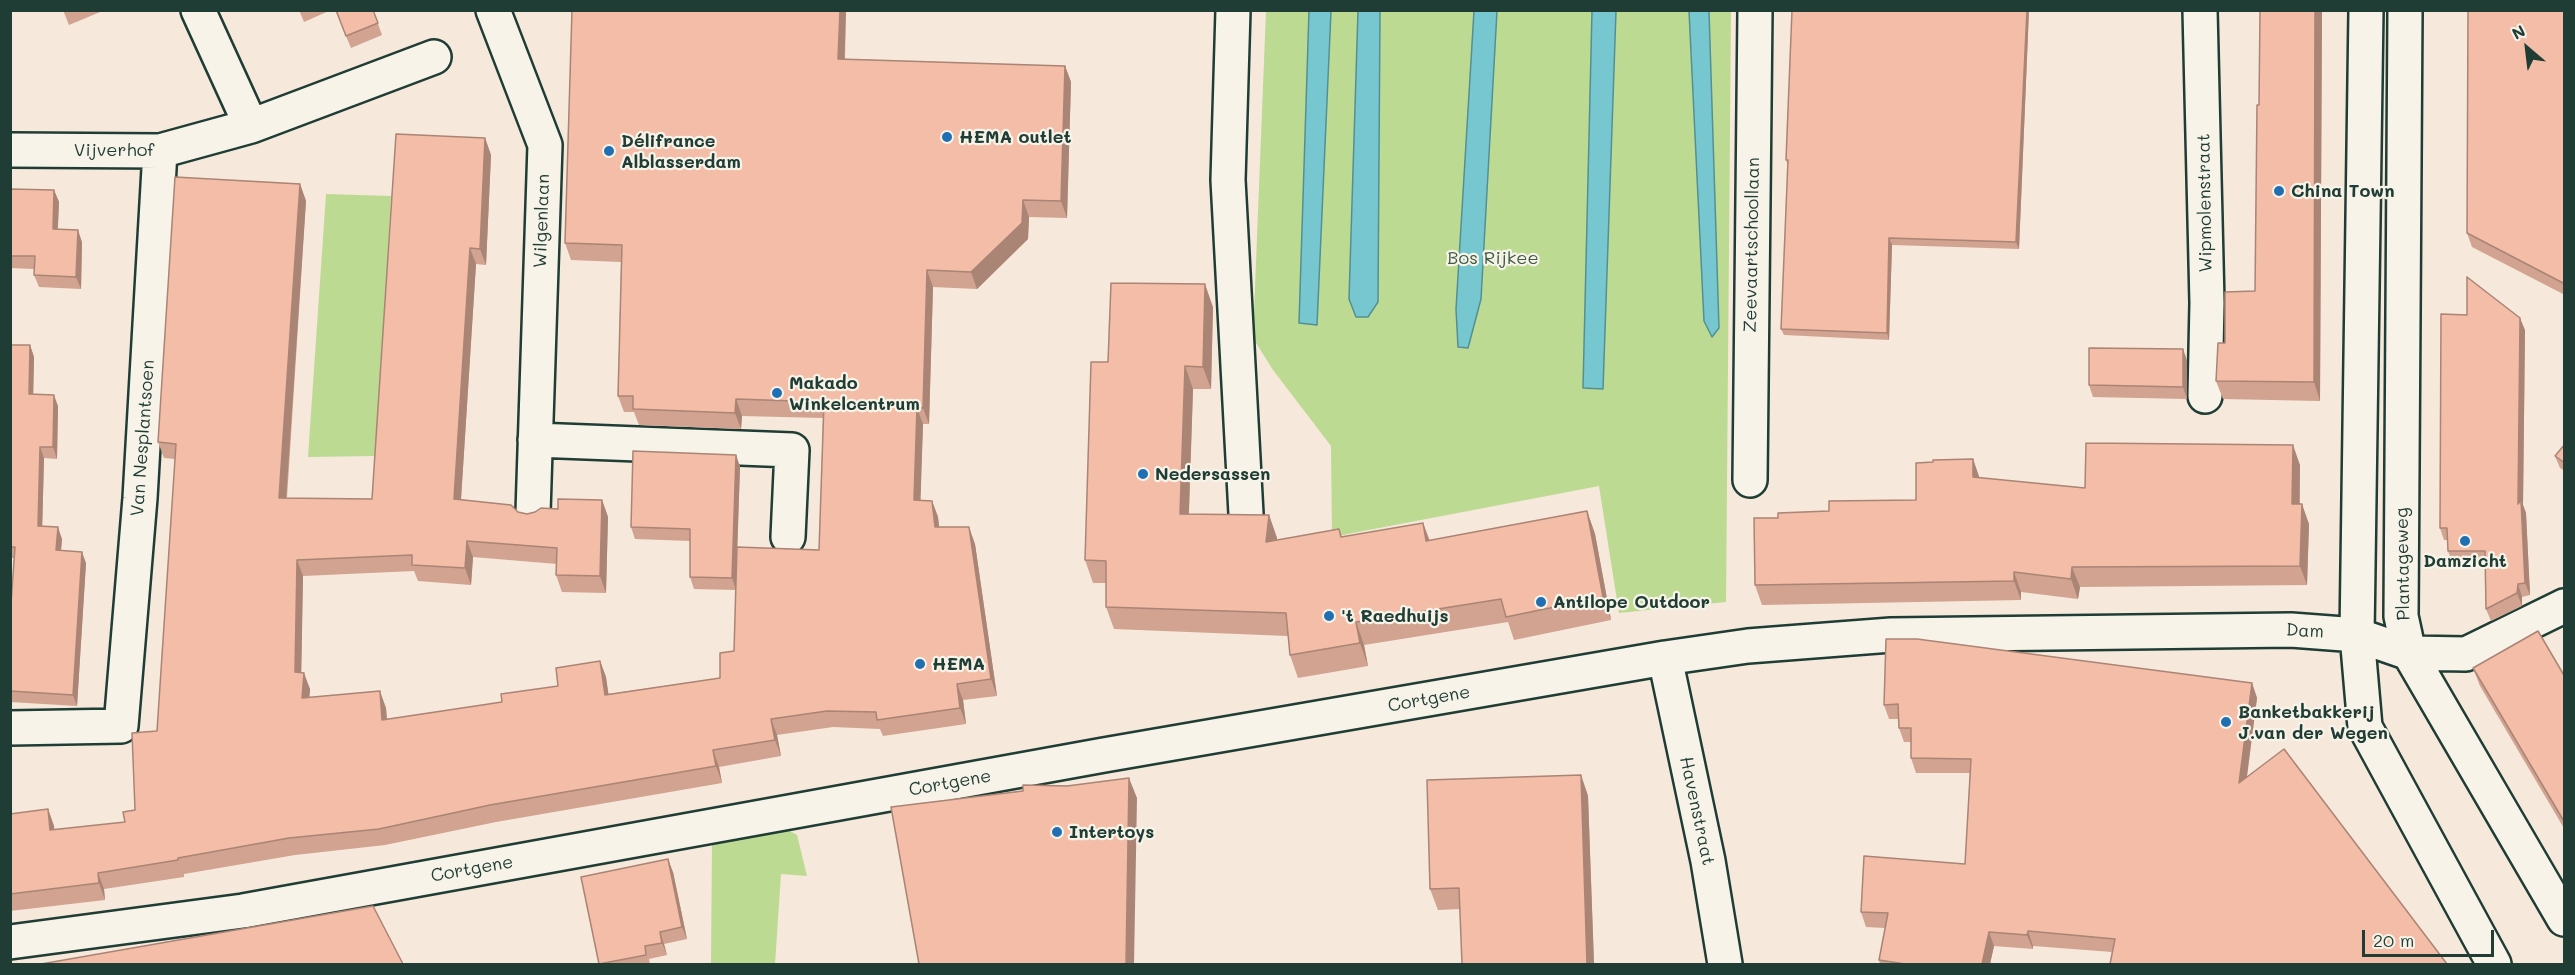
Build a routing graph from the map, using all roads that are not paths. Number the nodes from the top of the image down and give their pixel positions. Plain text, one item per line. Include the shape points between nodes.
1 (198, 10) edge
2 (493, 10) edge
3 (1233, 10) edge
4 (1755, 10) edge
5 (2200, 10) edge
6 (2366, 10) edge
7 (2404, 10) edge
8 (434, 57) dead end
9 (251, 126) junction
10 (10, 150) edge
11 (160, 151) junction
12 (2205, 396) dead end
13 (535, 440) junction
14 (1750, 480) dead end
15 (533, 512) edge
16 (1246, 513) edge
17 (788, 537) dead end
18 (2565, 606) edge
19 (1891, 635) joint
20 (2357, 635) junction
21 (2409, 653) junction
22 (1665, 658) junction
23 (10, 728) edge
24 (2565, 919) edge
25 (10, 942) edge
26 (1725, 964) edge
27 (2494, 964) edge

1 - 9 street
2 - 13 street, Wilgenlaan via 545,146
3 - 16 street via 1228,180
4 - 14 street, Zeevaartschoollaan
5 - 12 street, Wipmolenstraat via 2207,303
6 - 20 street
7 - 21 street, Plantageweg via 2401,616
8 - 9 street, Vijverhof
9 - 11 street, Vijverhof
10 - 11 street, Vijverhof
11 - 23 street, Van Nesplantsoen via 140,498 121,726
13 - 15 street, Wilgenlaan
13 - 17 street via 792,450
18 - 21 street via 2466,654
19 - 20 street, Dam via 2291,630
19 - 22 street, Cortgene via 1771,644
20 - 21 street, Plantageweg
20 - 27 street via 2365,727
21 - 24 street
22 - 25 street, Cortgene via 243,911
22 - 26 street, Havenstraat

